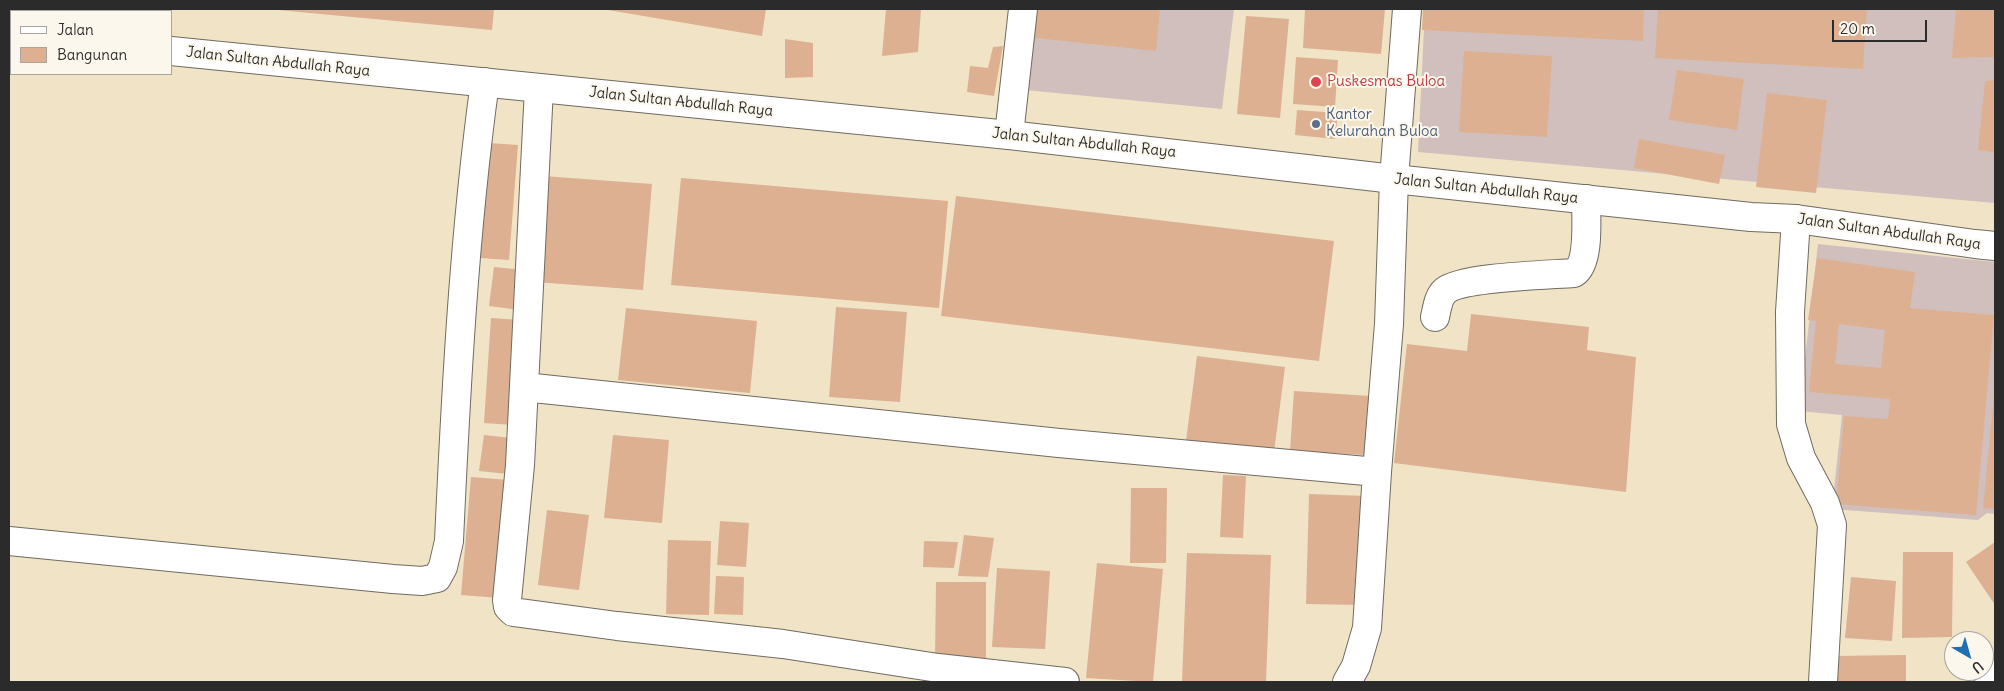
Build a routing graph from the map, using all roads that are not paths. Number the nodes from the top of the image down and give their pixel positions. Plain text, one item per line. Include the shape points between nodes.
1 (1023, 9) edge
2 (1407, 9) edge
3 (172, 51) edge
4 (485, 82) junction
5 (539, 88) junction
6 (1009, 135) junction
7 (1394, 179) junction
8 (1586, 199) junction
9 (1796, 219) junction
10 (1995, 246) edge
11 (1435, 316) dead end
12 (524, 388) junction
13 (1377, 472) junction
14 (9, 541) edge
15 (1995, 674) edge
16 (1065, 682) edge
17 (1346, 682) edge
18 (1822, 682) edge
19 (1989, 682) edge

1 - 6 street
2 - 7 street
3 - 4 street, Jalan Sultan Abdullah Raya
4 - 5 street, Jalan Sultan Abdullah Raya
4 - 14 street via 457,367 449,541 444,567 437,578 422,581 393,579
5 - 6 street, Jalan Sultan Abdullah Raya
5 - 12 street
6 - 7 street, Jalan Sultan Abdullah Raya
7 - 8 street, Jalan Sultan Abdullah Raya
7 - 13 street via 1389,324
8 - 9 street, Jalan Sultan Abdullah Raya
8 - 11 street via 1585,254 1577,270 1471,281 1454,286 1442,294
9 - 10 street, Jalan Sultan Abdullah Raya
9 - 18 street via 1790,312 1790,424 1801,458 1825,503 1832,525
12 - 13 street
12 - 16 street via 507,600 513,612
13 - 17 street via 1367,628 1356,666
15 - 19 street

